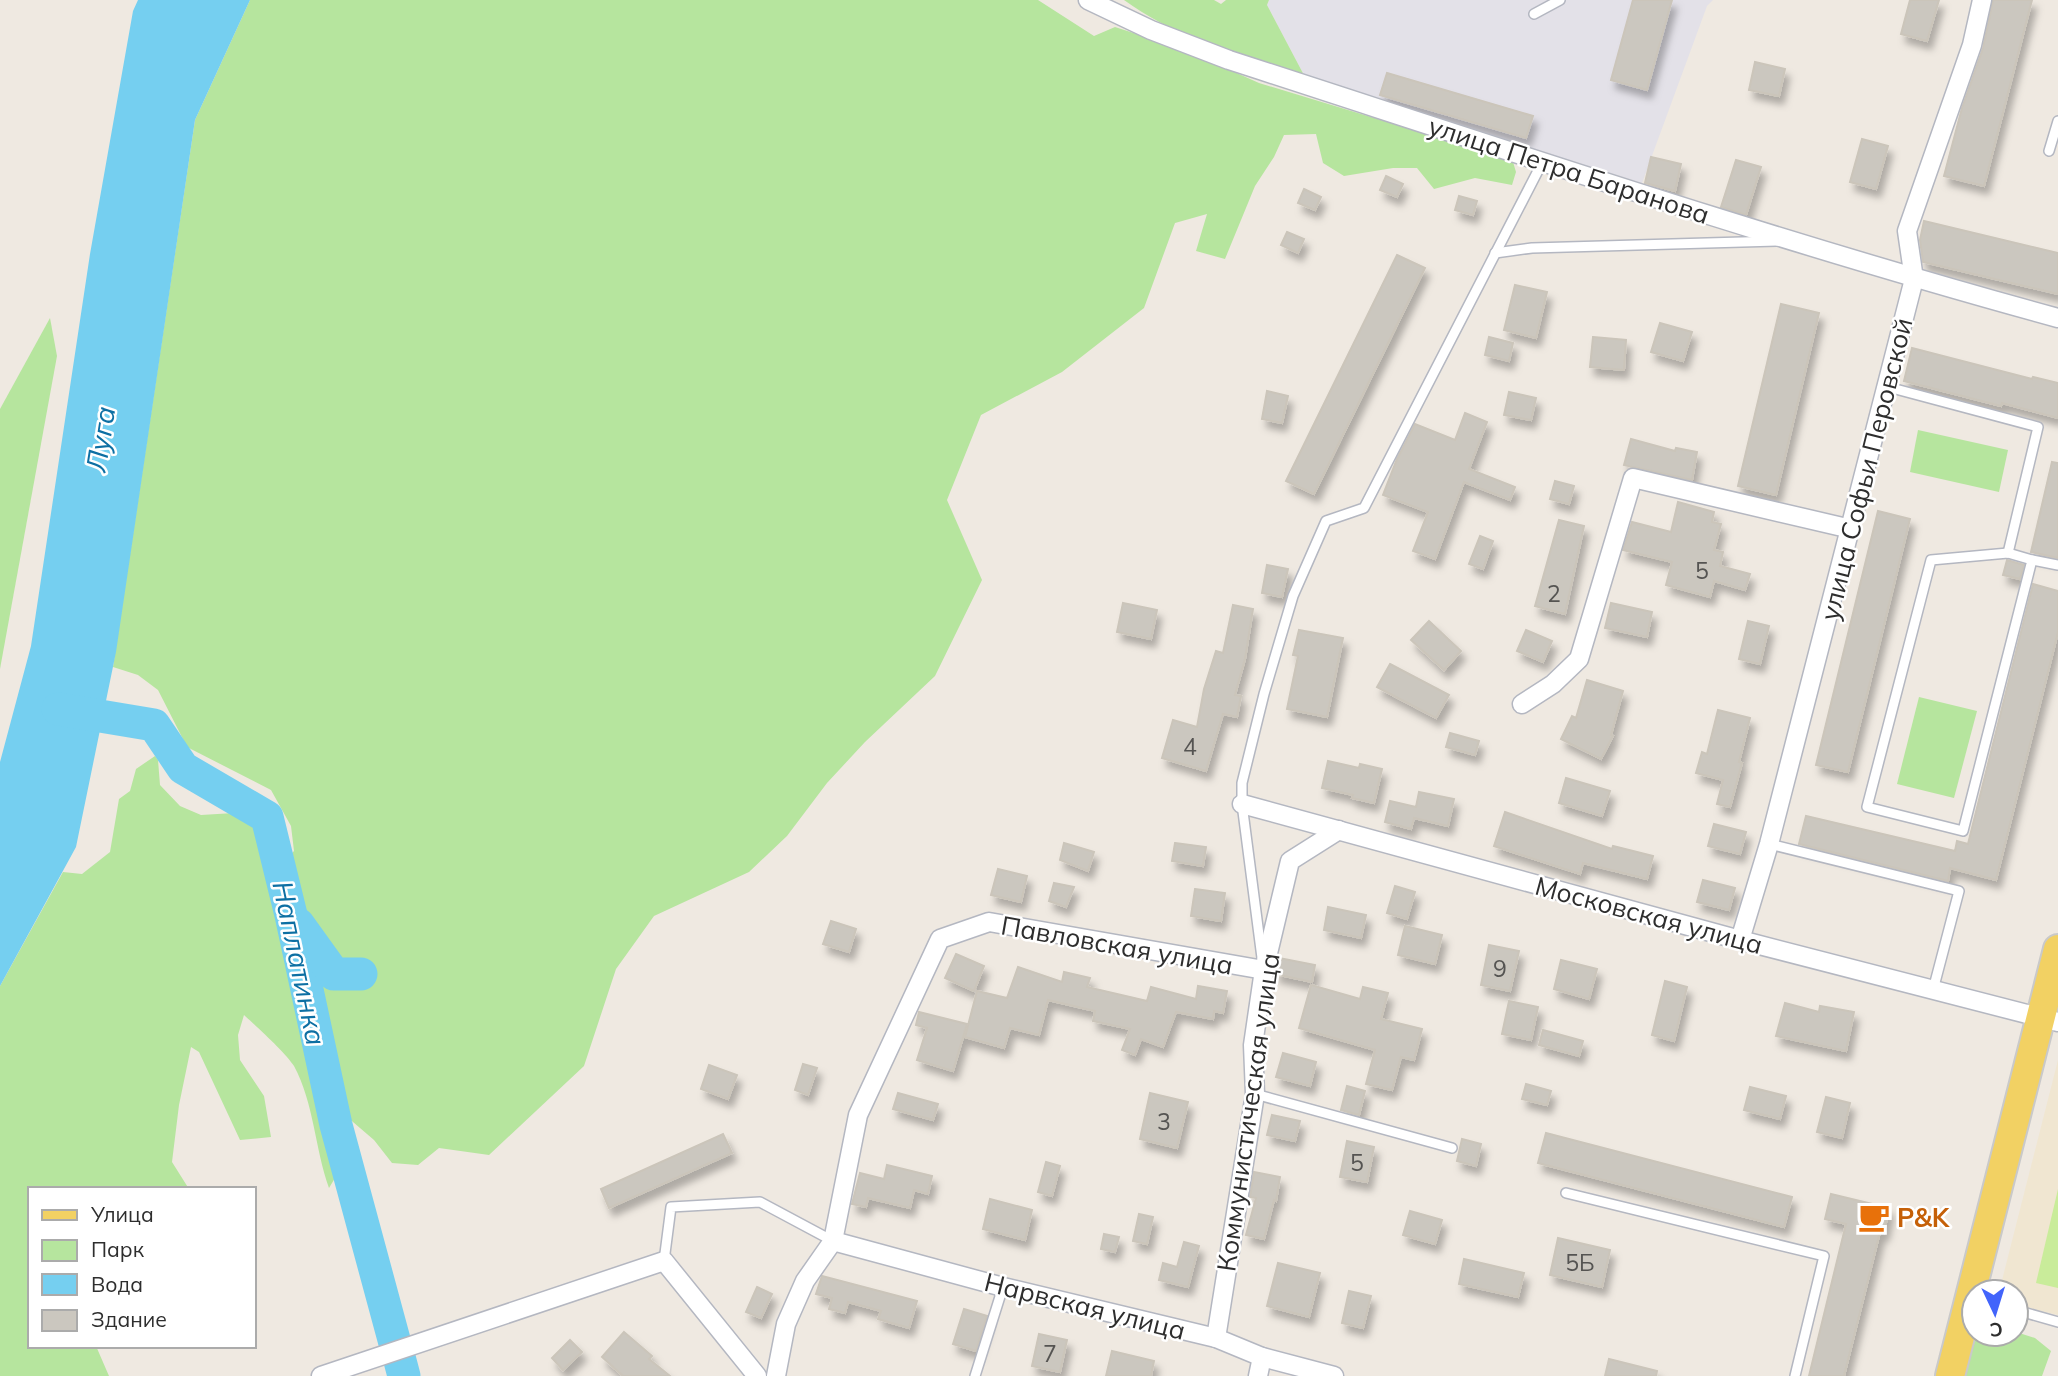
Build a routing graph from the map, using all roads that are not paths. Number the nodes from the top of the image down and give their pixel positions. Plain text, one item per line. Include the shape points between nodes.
1 (1088, 0) edge
2 (1560, 0) edge
3 (1982, 0) edge
4 (1534, 14) dead end
5 (2058, 121) edge
6 (2049, 151) dead end
7 (1543, 161) junction
8 (1791, 241) junction
9 (1495, 253) junction
10 (1914, 279) junction
11 (2058, 318) edge
12 (1888, 387) junction
13 (1851, 529) junction
14 (2008, 553) junction
15 (2032, 559) junction
16 (2058, 565) edge
17 (1522, 704) dead end
18 (1242, 804) junction
19 (1339, 830) junction
20 (1769, 844) junction
21 (1740, 940) junction
22 (2058, 949) edge
23 (1264, 970) junction
24 (1933, 990) junction
25 (2049, 1020) edge
26 (1255, 1094) junction
27 (1452, 1148) dead end
28 (1566, 1193) dead end
29 (833, 1241) junction
30 (664, 1261) junction
31 (1978, 1278) edge
32 (1003, 1287) junction
33 (2030, 1315) edge
34 (2058, 1322) edge
35 (1216, 1338) junction
36 (1960, 1341) edge
37 (1262, 1357) junction
38 (321, 1376) edge
39 (757, 1376) edge
40 (776, 1376) edge
41 (975, 1376) edge
42 (1258, 1376) edge
43 (1334, 1376) edge
44 (1795, 1376) edge
45 (1950, 1376) edge

1 - 7 street, улица Петра Баранова via 1229,60
2 - 4 lane
3 - 10 street, улица Софьи Перовской via 1972,45 1907,231
5 - 6 lane
7 - 8 street, улица Петра Баранова
7 - 9 lane
8 - 9 lane
8 - 10 street, улица Петра Баранова
9 - 18 lane via 1364,508 1326,522 1293,596 1241,783
10 - 11 street, улица Петра Баранова
10 - 12 street, улица Софьи Перовской
12 - 13 street, улица Софьи Перовской
12 - 14 lane via 2038,427
13 - 17 street via 1633,478 1579,659 1553,684
13 - 20 street, улица Софьи Перовской
14 - 15 lane
14 - 15 lane via 1931,560 1867,807 1963,831
15 - 16 lane
18 - 19 street, Московская улица
18 - 23 lane
19 - 21 street, Московская улица
19 - 23 street, Коммунистическая улица via 1290,861
20 - 21 street, улица Софьи Перовской
20 - 24 lane via 1959,891
21 - 24 street, Московская улица
22 - 25 main road
23 - 26 street, Коммунистическая улица via 1252,1045
23 - 29 street, Павловская улица via 989,922 940,939 858,1115
24 - 25 street, Московская улица
25 - 31 main road
26 - 27 lane
26 - 35 street, Коммунистическая улица
28 - 44 lane via 1824,1256
29 - 30 lane via 760,1202 671,1207
29 - 32 street, Нарвская улица
29 - 40 street, Павловская улица via 805,1281 786,1324
30 - 38 street
30 - 39 street
32 - 35 street, Нарвская улица
32 - 41 lane
33 - 34 lane
35 - 37 street, Нарвская улица
36 - 45 main road
37 - 42 street
37 - 43 street, Нарвская улица

